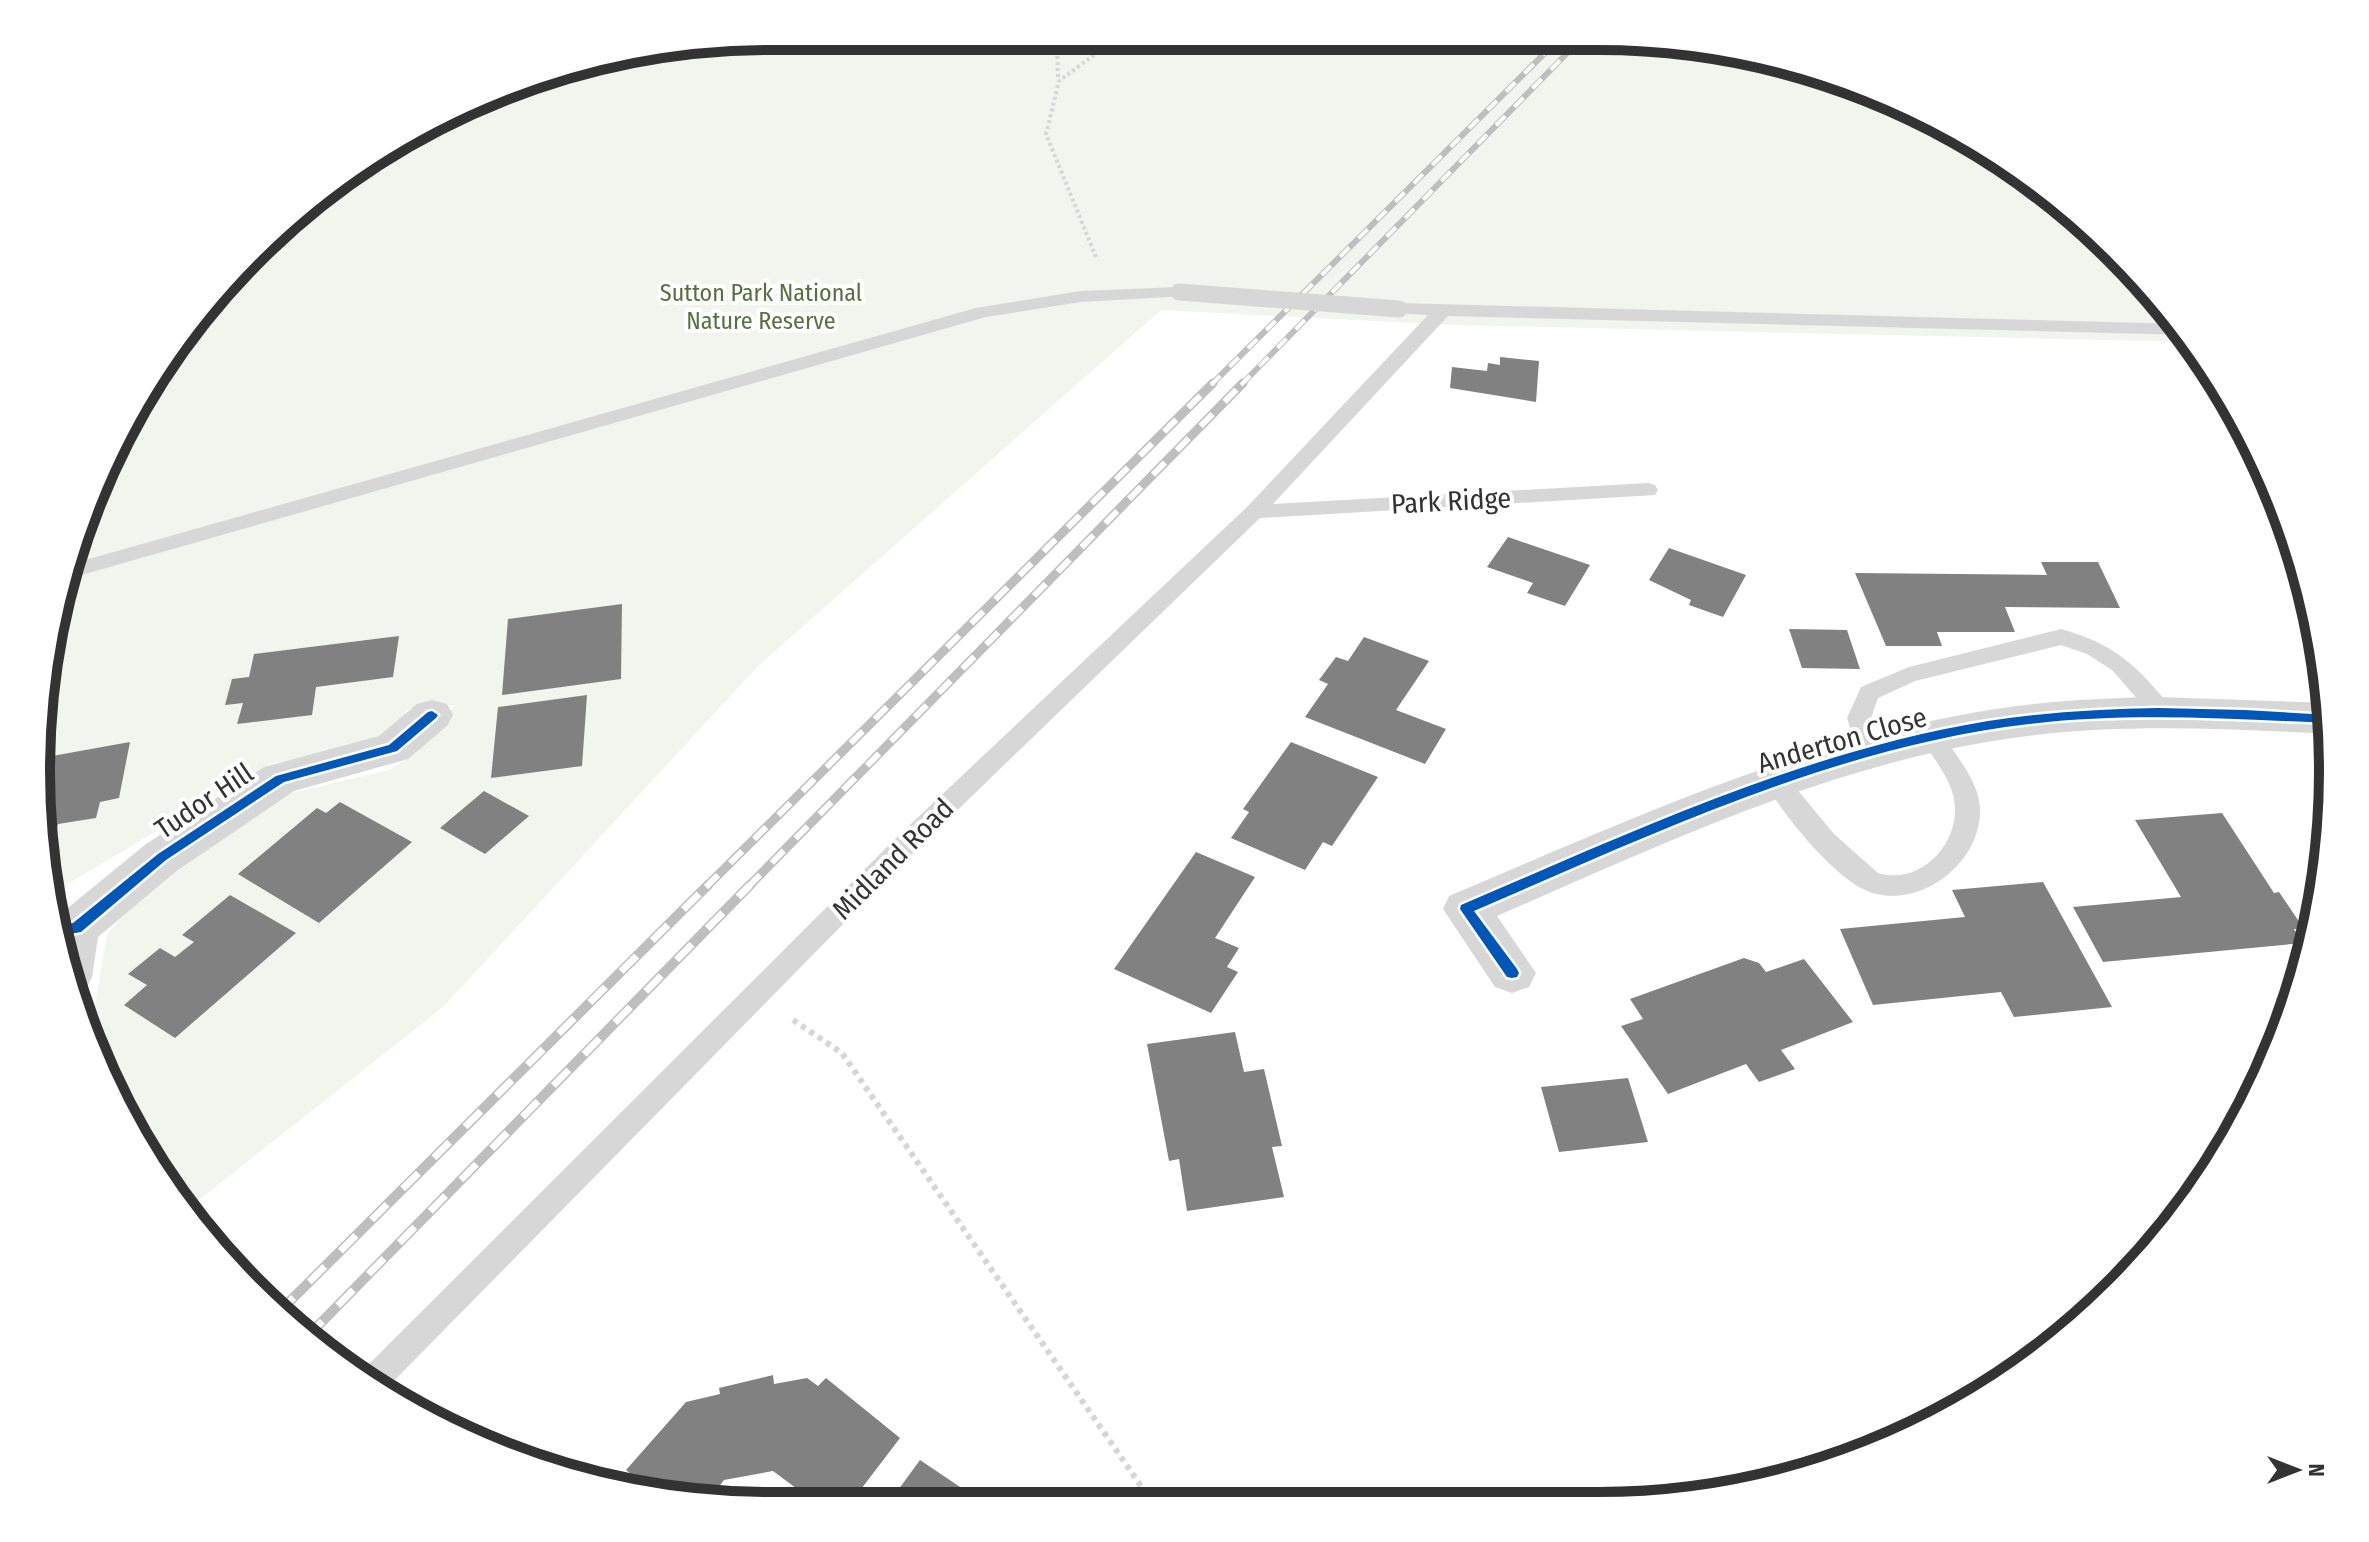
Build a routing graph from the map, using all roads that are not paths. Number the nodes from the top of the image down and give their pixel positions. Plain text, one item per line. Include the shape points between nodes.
1 (1442, 311) junction
2 (2168, 330) edge
3 (1648, 490) dead end
4 (1254, 512) junction
5 (79, 569) edge
6 (2163, 713) junction
7 (432, 715) dead end
8 (2317, 718) edge
9 (1933, 738) junction
10 (1869, 753) junction
11 (1777, 782) junction
12 (68, 929) edge
13 (1512, 973) dead end
14 (378, 1375) edge

1 - 2 lane
1 - 4 lane, Midland Road
1 - 5 lane, bridge via 1179,292 1110,292 1029,302
3 - 4 lane, Park Ridge
4 - 14 lane, Midland Road via 906,844
6 - 8 street, Anderton Close
6 - 9 street, Anderton Close via 1986,726
6 - 10 lane via 2121,663 2084,642 2061,637 1909,675 1869,693 1859,718
7 - 12 street, Tudor Hill via 393,748 280,779 162,857
9 - 10 street, Anderton Close
9 - 11 lane via 1966,797 1967,820 1961,846 1942,867 1911,883 1879,885 1843,860
10 - 11 street, Anderton Close
11 - 13 street, Anderton Close via 1466,909

